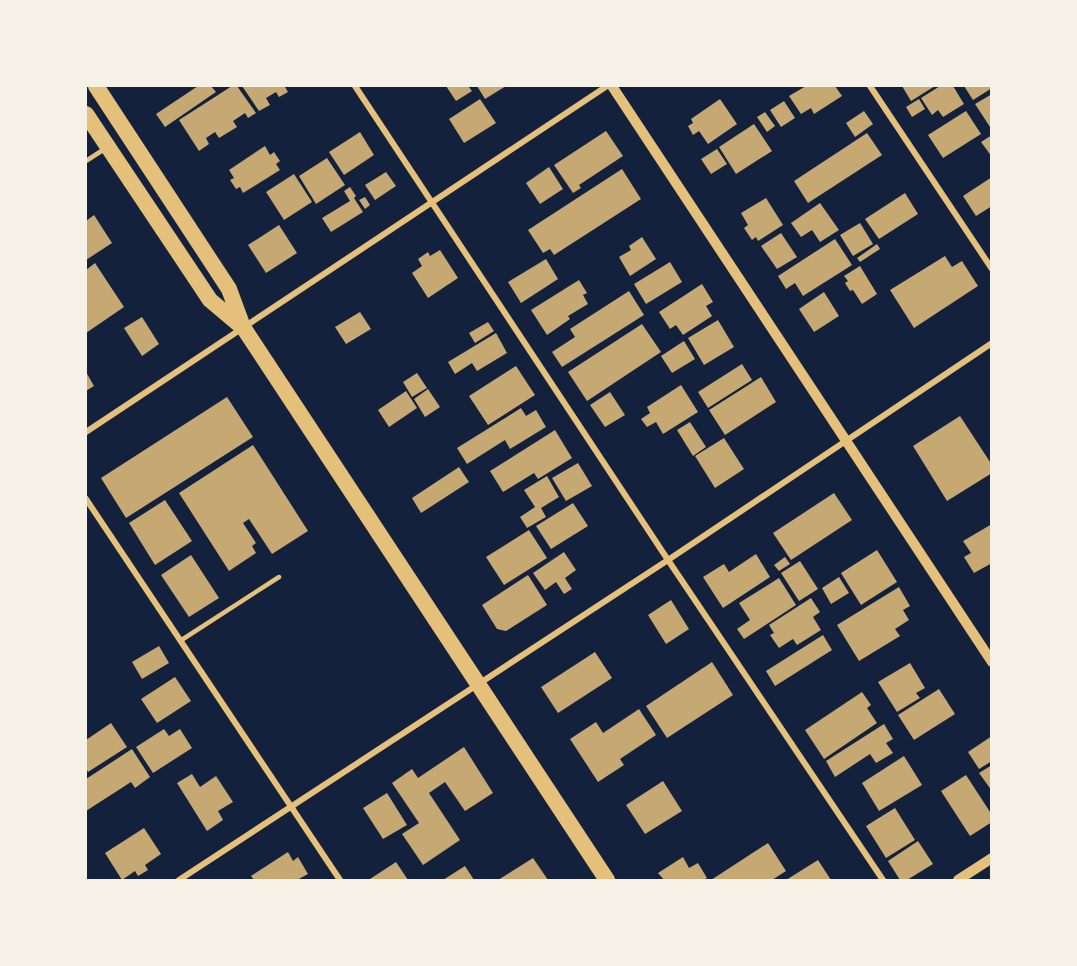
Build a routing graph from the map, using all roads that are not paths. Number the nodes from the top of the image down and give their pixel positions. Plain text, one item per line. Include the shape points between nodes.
1 (96, 86) edge
2 (356, 86) edge
3 (607, 86) edge
4 (612, 86) edge
5 (870, 86) edge
6 (86, 114) edge
7 (107, 147) junction
8 (86, 161) edge
9 (433, 201) junction
10 (992, 269) edge
11 (243, 327) junction
12 (992, 343) edge
13 (86, 432) edge
14 (846, 440) junction
15 (86, 499) edge
16 (668, 560) junction
17 (279, 578) dead end
18 (180, 641) junction
19 (992, 662) edge
20 (478, 684) junction
21 (292, 807) junction
22 (992, 858) edge
23 (179, 880) edge
24 (340, 880) edge
25 (607, 880) edge
26 (883, 880) edge
27 (958, 880) edge

1 - 11 highway via 230,289
2 - 9 street
3 - 9 street
4 - 14 street
5 - 10 street
6 - 7 highway
7 - 8 lane
7 - 11 highway via 210,300
9 - 11 street
9 - 16 street
11 - 13 street
11 - 20 highway
12 - 14 street
14 - 16 street
14 - 19 street
15 - 18 street
16 - 20 street
16 - 26 street
17 - 18 lane
18 - 21 street
20 - 21 street
20 - 25 highway
21 - 23 street
21 - 24 street
22 - 27 street

